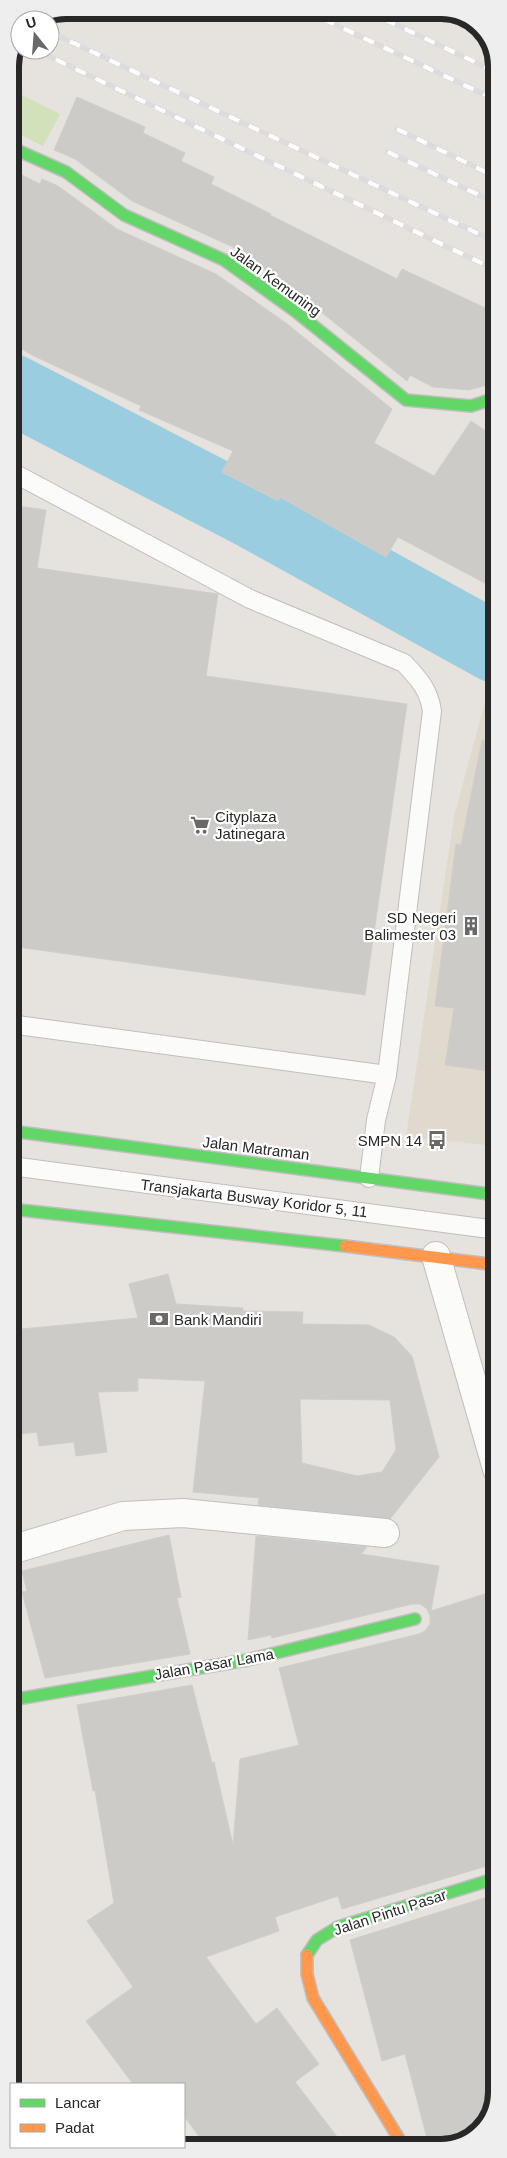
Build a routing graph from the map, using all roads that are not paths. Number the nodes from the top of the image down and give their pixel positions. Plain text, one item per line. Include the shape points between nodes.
1 (19, 151) edge
2 (488, 401) edge
3 (19, 476) edge
4 (19, 1025) edge
5 (387, 1075) junction
6 (19, 1132) edge
7 (19, 1167) edge
8 (369, 1178) junction
9 (488, 1194) edge
10 (19, 1210) edge
11 (488, 1229) edge
12 (436, 1256) junction
13 (488, 1264) edge
14 (488, 1438) edge
15 (385, 1532) dead end
16 (19, 1548) edge
17 (415, 1619) dead end
18 (19, 1699) edge
19 (488, 1881) edge
20 (399, 2139) edge

1 - 2 street, Jalan Kemuning via 66,172 124,215 224,260 406,400 471,406
3 - 5 lane via 250,600 404,663 422,681 430,697 432,711
4 - 5 lane
5 - 8 lane via 376,1120
6 - 8 street, Jalan Matraman
7 - 11 lane, Transjakarta Busway Koridor 5, 11
8 - 9 street, Jalan Matraman
10 - 12 street
12 - 13 street
12 - 14 street
15 - 16 street via 183,1513 123,1516
17 - 18 street, Jalan Pasar Lama via 247,1660
19 - 20 street, Jalan Pintu Pasar via 338,1928 312,1944 307,1956 306,1974 313,1998

